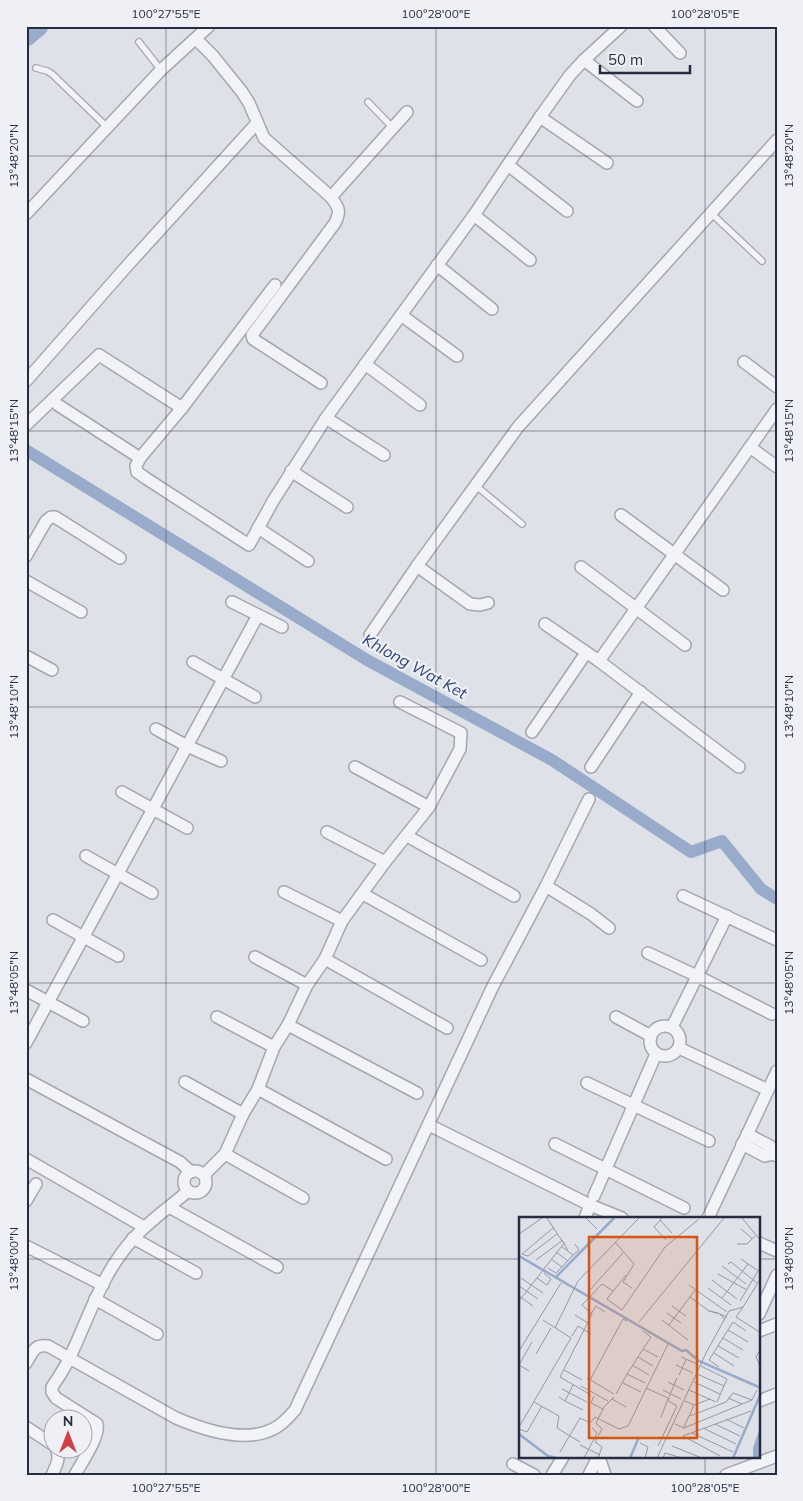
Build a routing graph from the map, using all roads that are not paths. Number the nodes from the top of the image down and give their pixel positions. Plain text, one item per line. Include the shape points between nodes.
1 (209, 26) edge
2 (621, 26) edge
3 (654, 26) edge
4 (196, 39) junction
5 (139, 42) dead end
6 (680, 53) dead end
7 (584, 60) junction
8 (36, 68) dead end
9 (161, 70) junction
10 (637, 101) dead end
11 (368, 102) dead end
12 (407, 112) dead end
13 (540, 117) junction
14 (257, 122) junction
15 (107, 127) junction
16 (393, 128) junction
17 (777, 140) edge
18 (606, 163) dead end
19 (508, 165) junction
20 (331, 197) junction
21 (566, 211) dead end
22 (26, 214) edge
23 (711, 214) junction
24 (474, 215) junction
25 (530, 260) dead end
26 (762, 261) dead end
27 (438, 265) junction
28 (275, 285) dead end
29 (492, 309) dead end
30 (401, 315) junction
31 (456, 356) dead end
32 (744, 362) dead end
33 (365, 364) junction
34 (26, 381) edge
35 (321, 383) dead end
36 (777, 387) edge
37 (58, 406) dead end
38 (420, 406) dead end
39 (182, 408) junction
40 (777, 409) edge
41 (326, 418) junction
42 (27, 424) edge
43 (750, 447) junction
44 (384, 454) dead end
45 (140, 458) junction
46 (777, 467) edge
47 (291, 471) junction
48 (475, 484) junction
49 (347, 507) dead end
50 (621, 515) dead end
51 (522, 524) dead end
52 (258, 528) junction
53 (674, 553) junction
54 (26, 556) edge
55 (120, 558) dead end
56 (308, 561) dead end
57 (417, 566) junction
58 (581, 567) dead end
59 (26, 581) edge
60 (723, 590) dead end
61 (232, 602) dead end
62 (488, 603) dead end
63 (636, 607) junction
64 (81, 612) dead end
65 (258, 615) junction
66 (545, 624) dead end
67 (282, 627) dead end
68 (370, 635) dead end
69 (685, 645) dead end
70 (586, 652) junction
71 (26, 656) edge
72 (598, 661) junction
73 (193, 662) dead end
74 (52, 670) dead end
75 (223, 680) junction
76 (641, 692) junction
77 (255, 697) dead end
78 (400, 702) dead end
79 (156, 729) dead end
80 (532, 732) dead end
81 (187, 746) junction
82 (221, 761) dead end
83 (355, 767) dead end
84 (591, 767) dead end
85 (739, 767) dead end
86 (122, 792) dead end
87 (589, 799) dead end
88 (429, 807) junction
89 (153, 810) junction
90 (186, 828) dead end
91 (327, 832) dead end
92 (407, 836) junction
93 (86, 856) dead end
94 (385, 862) junction
95 (117, 874) junction
96 (546, 886) junction
97 (284, 892) dead end
98 (152, 893) dead end
99 (363, 894) junction
100 (514, 896) dead end
101 (683, 896) dead end
102 (727, 916) junction
103 (53, 920) dead end
104 (342, 921) junction
105 (609, 928) dead end
106 (83, 938) junction
107 (777, 940) edge
108 (648, 953) dead end
109 (118, 956) dead end
110 (255, 957) dead end
111 (325, 959) junction
112 (481, 960) dead end
113 (697, 976) junction
114 (307, 985) junction
115 (26, 990) edge
116 (48, 1001) junction
117 (772, 1014) dead end
118 (217, 1017) dead end
119 (616, 1017) dead end
120 (83, 1021) dead end
121 (288, 1025) junction
122 (672, 1027) junction
123 (447, 1028) dead end
124 (651, 1036) junction
125 (26, 1043) edge
126 (274, 1047) junction
127 (679, 1048) junction
128 (656, 1054) junction
129 (777, 1071) edge
130 (26, 1079) edge
131 (185, 1082) dead end
132 (587, 1083) dead end
133 (258, 1089) junction
134 (768, 1090) junction
135 (416, 1093) dead end
136 (634, 1104) junction
137 (243, 1114) junction
138 (429, 1124) junction
139 (745, 1139) junction
140 (709, 1141) dead end
141 (554, 1144) dead end
142 (225, 1154) junction
143 (775, 1155) edge
144 (26, 1159) edge
145 (386, 1159) dead end
146 (605, 1169) junction
147 (191, 1172) junction
148 (204, 1175) junction
149 (36, 1184) dead end
150 (188, 1192) junction
151 (303, 1198) dead end
152 (592, 1200) junction
153 (26, 1201) edge
154 (169, 1207) junction
155 (684, 1208) dead end
156 (587, 1217) edge
157 (620, 1217) edge
158 (708, 1217) edge
159 (144, 1227) junction
160 (133, 1238) junction
161 (760, 1243) edge
162 (26, 1246) edge
163 (777, 1251) edge
164 (277, 1267) dead end
165 (196, 1273) dead end
166 (777, 1275) edge
167 (103, 1285) junction
168 (95, 1299) junction
169 (760, 1313) edge
170 (777, 1324) edge
171 (760, 1331) edge
172 (157, 1334) dead end
173 (69, 1358) junction
174 (26, 1363) edge
175 (777, 1394) edge
176 (760, 1401) edge
177 (26, 1427) edge
178 (42, 1437) edge
179 (777, 1456) edge
180 (59, 1458) edge
181 (562, 1458) edge
182 (598, 1458) edge
183 (598, 1458) edge
184 (765, 1460) junction
185 (513, 1464) dead end
186 (777, 1466) edge
187 (52, 1475) edge
188 (75, 1475) edge
189 (534, 1475) edge
190 (552, 1475) edge
191 (589, 1475) edge
192 (605, 1475) edge
193 (726, 1475) edge

1 - 4 street
2 - 7 street
3 - 6 street
4 - 9 street
4 - 14 street via 242,92
5 - 9 lane
7 - 10 street
7 - 13 street
8 - 15 lane via 52,74
9 - 15 street
11 - 16 lane
12 - 16 street
13 - 18 street
13 - 19 street
14 - 20 street via 264,138
14 - 34 street
15 - 22 street
16 - 20 street
17 - 23 street
19 - 21 street
19 - 24 street
20 - 35 street via 338,206 339,216 335,223 252,335
23 - 26 lane
23 - 48 street via 518,427
24 - 25 street
24 - 27 street
27 - 29 street
27 - 30 street
28 - 39 street
30 - 31 street
30 - 33 street
32 - 36 street
33 - 38 street
33 - 41 street
37 - 45 street
39 - 42 street via 99,355
39 - 45 street
40 - 43 street
41 - 44 street
41 - 47 street
43 - 46 street
43 - 53 street
45 - 52 street via 137,472 249,545
47 - 49 street
47 - 52 street
48 - 51 lane
48 - 57 street
50 - 53 street
52 - 56 street
53 - 60 street
53 - 63 street
54 - 55 street via 46,521 55,518
57 - 62 street via 470,604
57 - 68 street
58 - 63 street
59 - 64 street
61 - 65 street
63 - 69 street
63 - 72 street
65 - 67 street
65 - 75 street
66 - 70 street
70 - 72 street
70 - 80 street
71 - 74 street
72 - 76 street
73 - 75 street
75 - 77 street
75 - 81 street
76 - 84 street
76 - 85 street
78 - 88 street via 461,733 460,749
79 - 81 street
81 - 82 street
81 - 89 street
83 - 88 street
86 - 89 street
87 - 96 street
88 - 92 street
89 - 90 street
89 - 95 street
91 - 94 street
92 - 94 street
92 - 100 street
93 - 95 street
94 - 99 street
95 - 98 street
95 - 106 street
96 - 105 street
96 - 138 street via 493,986
97 - 104 street
99 - 104 street
99 - 112 street
101 - 102 street
102 - 107 street
102 - 113 street
103 - 106 street
104 - 111 street
106 - 109 street
106 - 116 street
108 - 113 street
110 - 114 street
111 - 114 street
111 - 123 street
113 - 117 street
113 - 122 street
114 - 121 street
115 - 116 street
116 - 120 street
116 - 125 street
118 - 126 street
119 - 124 street
121 - 126 street
121 - 135 street
122 - 124 street via 661,1026
122 - 127 street via 678,1032
124 - 128 street via 651,1046
126 - 133 street
127 - 128 street via 663,1057
127 - 134 street
128 - 136 street
129 - 134 street
130 - 147 street via 180,1162
131 - 137 street
132 - 136 street
133 - 137 street
133 - 145 street
134 - 139 street
136 - 140 street
136 - 146 street
137 - 142 street
138 - 152 street
138 - 173 street via 295,1410 274,1429 249,1436 195,1426
139 - 143 street via 770,1146
139 - 158 street
141 - 146 street
142 - 148 street
142 - 151 street
144 - 159 street
146 - 152 street
146 - 155 street
147 - 148 street via 198,1171
147 - 150 street via 184,1181
148 - 150 street via 204,1190 194,1194
149 - 153 street
150 - 154 street
152 - 156 street
152 - 157 street
154 - 159 street
154 - 164 street
159 - 160 street
160 - 165 street
160 - 167 street
161 - 163 street
162 - 167 street
166 - 169 street
167 - 168 street
168 - 172 street
168 - 173 street
170 - 171 street
173 - 174 street via 41,1345
173 - 188 street via 52,1392 56,1398 97,1424 98,1429
175 - 176 street
177 - 178 street
179 - 184 street
180 - 187 street
181 - 190 street
182 - 191 street
183 - 192 street
184 - 186 street
184 - 193 street
185 - 189 street

